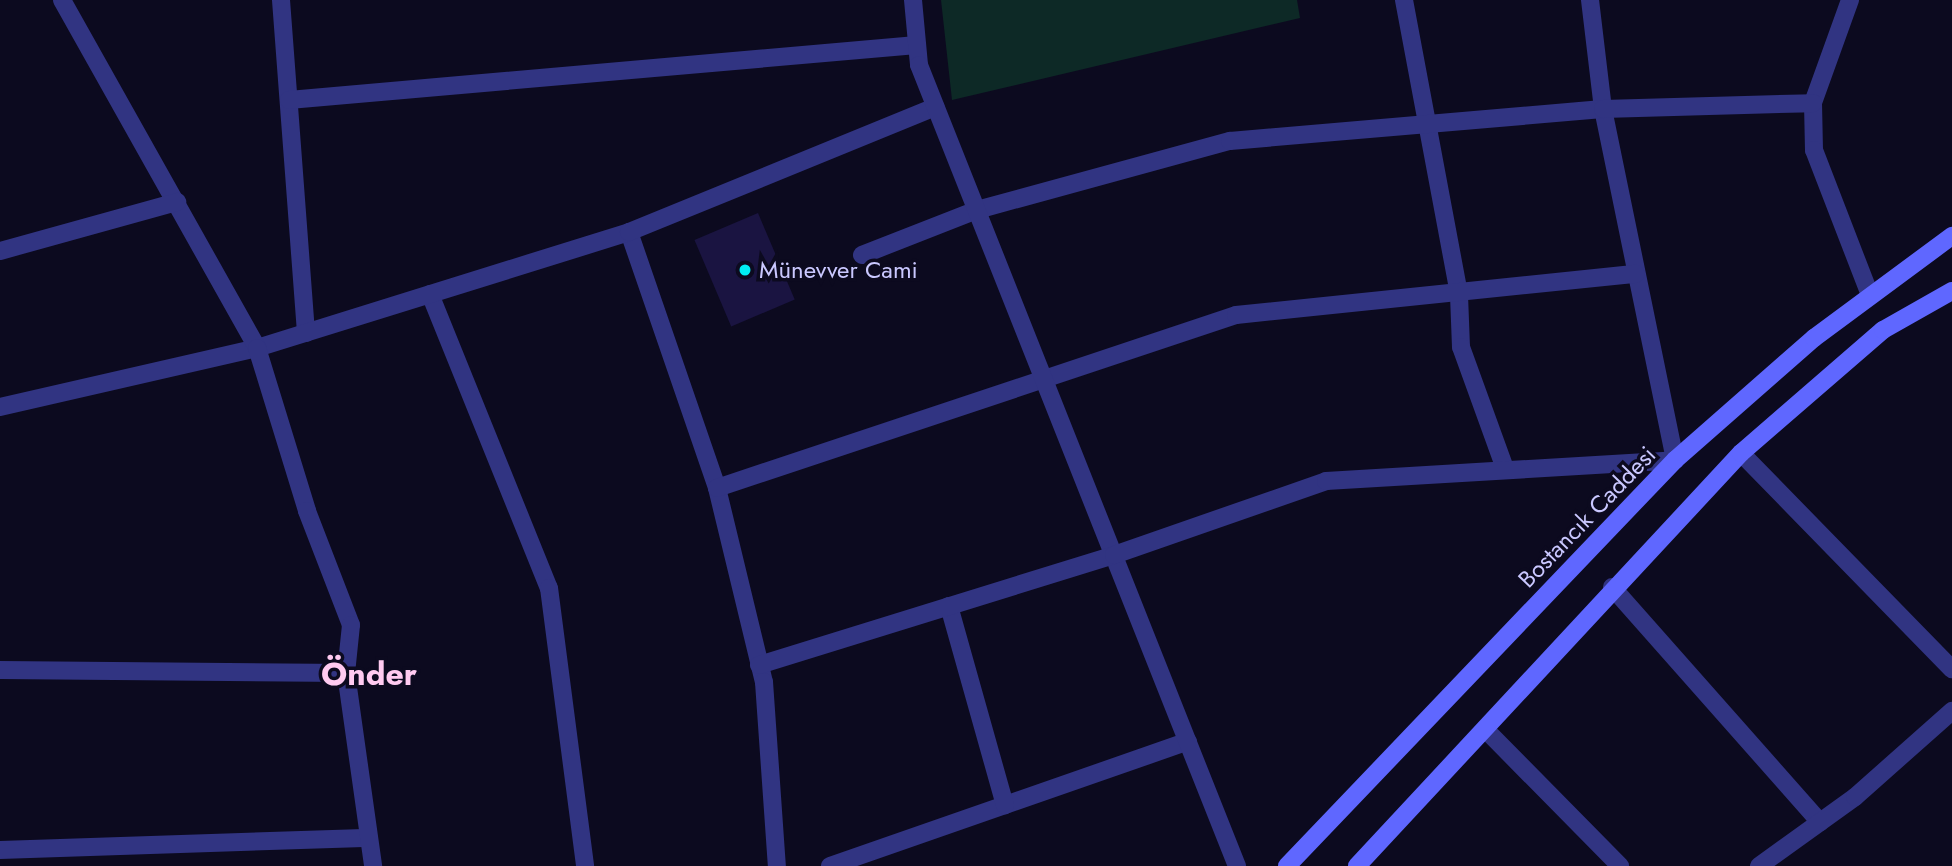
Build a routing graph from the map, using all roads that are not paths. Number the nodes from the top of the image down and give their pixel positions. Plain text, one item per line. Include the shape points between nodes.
1 (62, 0) edge
2 (281, 0) edge
3 (913, 0) edge
4 (1404, 0) edge
5 (1590, 0) edge
6 (1850, 0) edge
7 (917, 45) junction
8 (289, 100) junction
9 (1813, 103) junction
10 (936, 107) junction
11 (1602, 109) junction
12 (1427, 124) junction
13 (177, 202) junction
14 (977, 210) junction
15 (629, 232) junction
16 (1952, 236) edge
17 (0, 251) edge
18 (862, 255) dead end
19 (1636, 274) junction
20 (1952, 291) edge
21 (430, 294) junction
22 (1459, 295) junction
23 (1870, 296) junction
24 (306, 333) junction
25 (257, 348) junction
26 (1044, 381) junction
27 (0, 407) edge
28 (1741, 453) junction
29 (1675, 460) junction
30 (1504, 466) junction
31 (717, 488) junction
32 (1114, 555) junction
33 (1612, 587) junction
34 (949, 606) junction
35 (760, 665) junction
36 (1952, 669) edge
37 (0, 670) edge
38 (346, 673) junction
39 (1952, 711) edge
40 (1486, 730) junction
41 (1188, 741) junction
42 (1005, 804) junction
43 (1820, 822) junction
44 (364, 838) junction
45 (0, 850) edge
46 (373, 866) edge
47 (585, 866) edge
48 (777, 866) edge
49 (830, 866) edge
50 (1237, 866) edge
51 (1287, 866) edge
52 (1357, 866) edge
53 (1620, 866) edge
54 (1759, 866) edge

1 - 13 street
2 - 8 street
3 - 7 street
4 - 12 street
5 - 11 street
6 - 9 street
7 - 8 street
7 - 10 street
8 - 24 street
9 - 11 street
9 - 23 street via 1814,150
10 - 14 street
10 - 15 street
11 - 12 street
11 - 19 street
12 - 14 street via 1230,141
12 - 22 street
13 - 17 street
13 - 25 street
14 - 18 street
14 - 26 street
15 - 21 street
15 - 31 street
16 - 23 main road, Bostancık Caddesi
19 - 22 street
19 - 29 street
20 - 28 main road via 1883,330
21 - 24 street
21 - 47 street via 549,588
22 - 26 street via 1236,315
22 - 30 street via 1461,347
23 - 29 main road, Bostancık Caddesi
24 - 25 street
25 - 27 street
25 - 38 street via 307,511 351,625
26 - 31 street
26 - 32 street
28 - 33 main road
28 - 36 street
29 - 30 street
29 - 51 main road, Bostancık Caddesi
30 - 32 street via 1326,481
31 - 35 street
32 - 34 street
32 - 41 street
33 - 40 main road
33 - 43 street
34 - 35 street
34 - 42 street
35 - 48 street
37 - 38 street
38 - 44 street
39 - 43 street
40 - 52 main road
40 - 53 street
41 - 42 street
41 - 50 street
42 - 49 street
43 - 54 street
44 - 45 street
44 - 46 street

